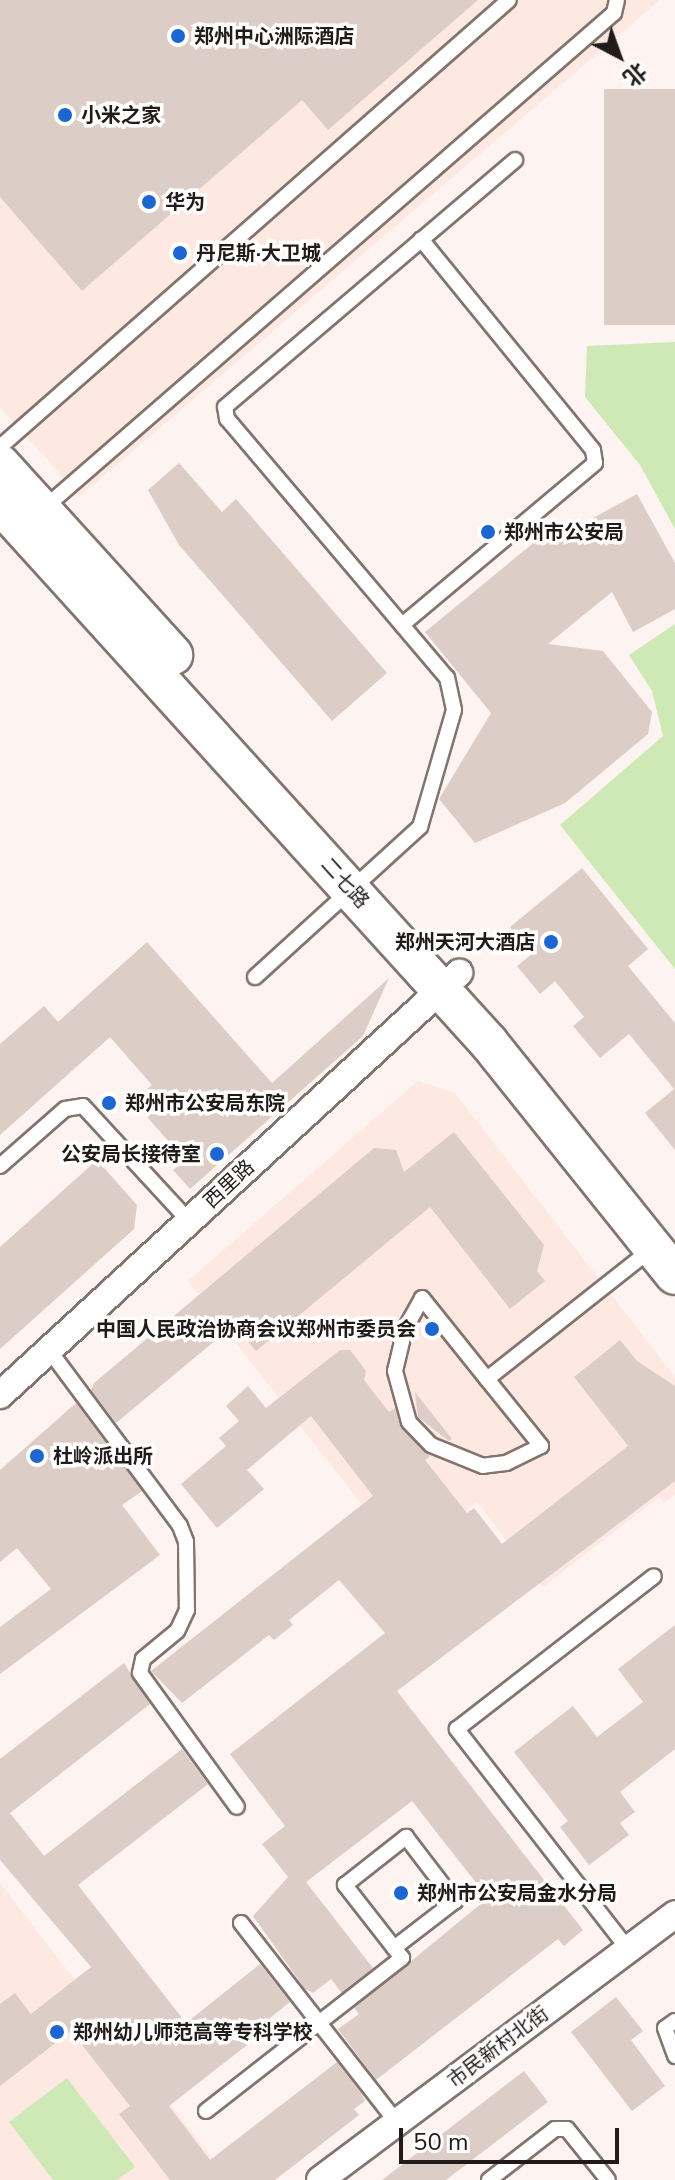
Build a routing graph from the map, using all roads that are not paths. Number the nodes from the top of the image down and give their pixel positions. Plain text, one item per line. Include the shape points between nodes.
1 (509, 0) edge
2 (617, 0) edge
3 (515, 160) dead end
4 (421, 239) junction
5 (0, 447) edge
6 (0, 464) edge
7 (0, 504) edge
8 (42, 510) junction
9 (402, 625) junction
10 (363, 884) junction
11 (255, 977) dead end
12 (450, 981) junction
13 (0, 1166) edge
14 (189, 1221) junction
15 (668, 1253) edge
16 (49, 1350) junction
17 (487, 1379) junction
18 (0, 1395) edge
19 (654, 1576) dead end
20 (237, 1807) dead end
21 (675, 1914) edge
22 (241, 1923) dead end
23 (394, 1948) junction
24 (628, 1949) junction
25 (675, 2021) edge
26 (319, 2023) junction
27 (675, 2056) edge
28 (206, 2111) dead end
29 (397, 2123) junction
30 (325, 2179) edge
31 (489, 2180) edge
32 (608, 2180) edge

1 - 5 lane
2 - 8 lane via 614,13
3 - 4 lane
4 - 9 lane via 593,450 595,463
4 - 9 lane via 225,407 227,419
6 - 8 main road, 二七路
7 - 10 main road, 二七路
8 - 10 main road, 二七路
9 - 10 lane via 447,678 454,710 420,827
10 - 11 lane
10 - 12 main road, 二七路
12 - 14 street, 西里路
12 - 15 main road, 二七路
13 - 14 lane via 65,1109 83,1106
14 - 16 street, 西里路
15 - 17 lane
16 - 18 street, 西里路
16 - 20 lane via 180,1526 186,1542 187,1610 177,1631 143,1659 140,1673
17 - 17 lane via 431,1309 422,1298 405,1329 395,1371 409,1422 444,1453 483,1466 506,1463 541,1446
19 - 24 lane via 457,1729
21 - 24 street, 市民新村北街
22 - 26 lane
23 - 23 lane via 345,1885 406,1837 455,1901
23 - 26 lane via 402,1958
24 - 29 street, 市民新村北街
25 - 27 lane via 665,2028
26 - 28 lane
26 - 29 lane
29 - 30 street, 市民新村北街
31 - 32 lane via 555,2129 567,2129

